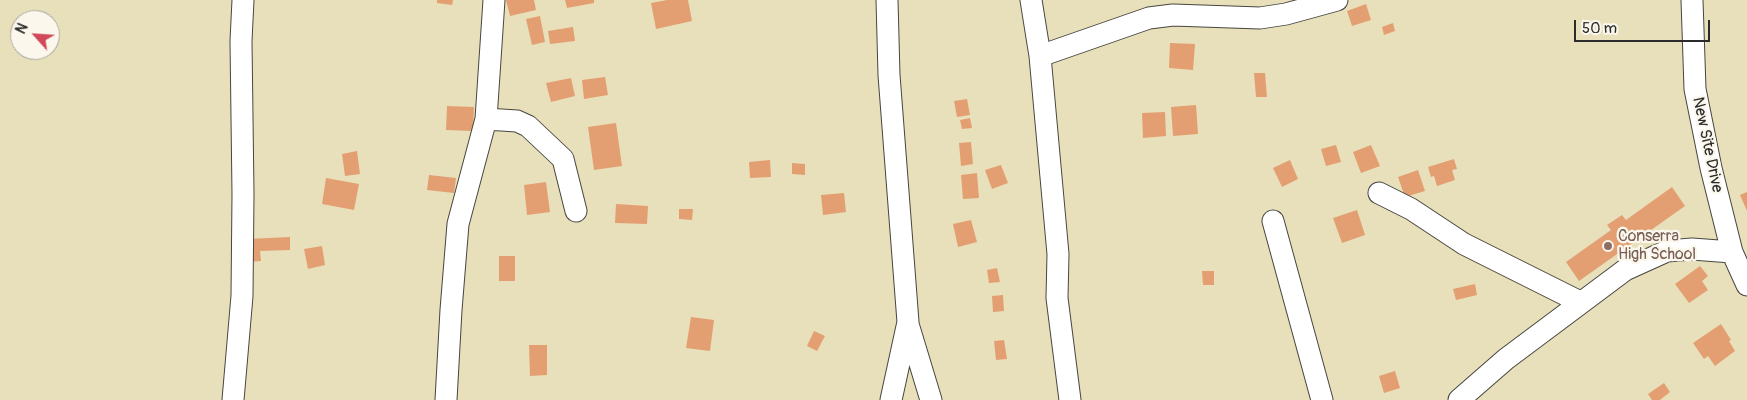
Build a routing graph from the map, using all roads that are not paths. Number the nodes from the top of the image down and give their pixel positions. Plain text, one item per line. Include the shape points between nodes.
1 (243, 0) edge
2 (494, 0) edge
3 (887, 0) edge
4 (1031, 0) edge
5 (1337, 0) edge
6 (1692, 0) edge
7 (1040, 56) junction
8 (486, 119) junction
9 (1380, 193) dead end
10 (576, 211) dead end
11 (1273, 221) dead end
12 (1732, 252) junction
13 (1747, 285) edge
14 (1580, 302) junction
15 (908, 322) junction
16 (233, 400) edge
17 (446, 400) edge
18 (891, 400) edge
19 (931, 400) edge
20 (1070, 400) edge
21 (1322, 400) edge
22 (1460, 400) edge

1 - 16 street via 242,296
2 - 8 street
3 - 15 street via 889,75
4 - 7 street
5 - 7 street via 1260,18 1172,15 1149,18
6 - 12 street, New Site Drive via 1695,89
7 - 20 street via 1058,254 1057,298
8 - 10 street via 517,121 528,126 563,159
8 - 17 street via 458,224
9 - 14 street via 1464,244
11 - 21 street
12 - 13 street, New Site Drive
12 - 14 street via 1667,251 1625,270
14 - 22 street
15 - 18 street
15 - 19 street

